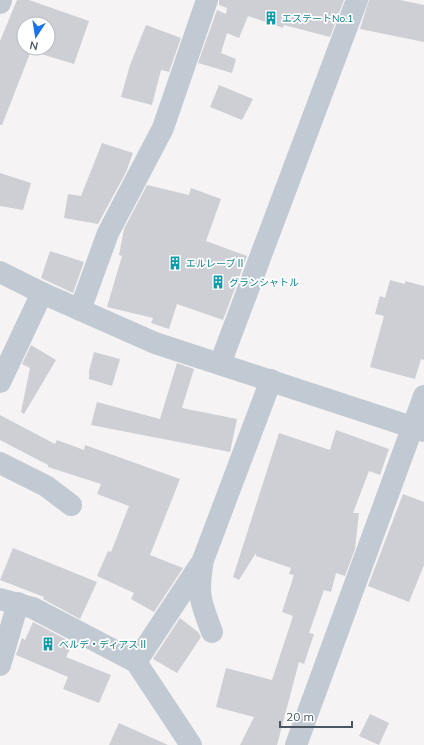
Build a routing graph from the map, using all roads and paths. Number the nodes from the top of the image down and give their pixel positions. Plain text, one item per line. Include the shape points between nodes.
1 (1, 0) edge
2 (206, 0) edge
3 (357, 0) edge
4 (0, 3) edge
5 (0, 272) edge
6 (42, 293) junction
7 (80, 310) junction
8 (220, 364) junction
9 (271, 380) junction
10 (0, 382) edge
11 (424, 396) edge
12 (418, 429) edge
13 (0, 463) edge
14 (71, 505) dead end
15 (203, 560) junction
16 (9, 601) edge
17 (212, 632) dead end
18 (136, 662) junction
19 (0, 665) edge
20 (191, 745) edge
21 (296, 745) edge

1 - 4 street
2 - 7 street via 163,128 108,233
3 - 8 street
5 - 6 street
6 - 7 street
6 - 10 street
7 - 8 street via 155,343
8 - 9 street
9 - 12 street
9 - 15 street
11 - 12 street
12 - 21 street
13 - 14 street via 46,486
15 - 17 street via 199,582 200,602
15 - 18 street
16 - 18 street via 59,620
16 - 19 street
18 - 20 street

